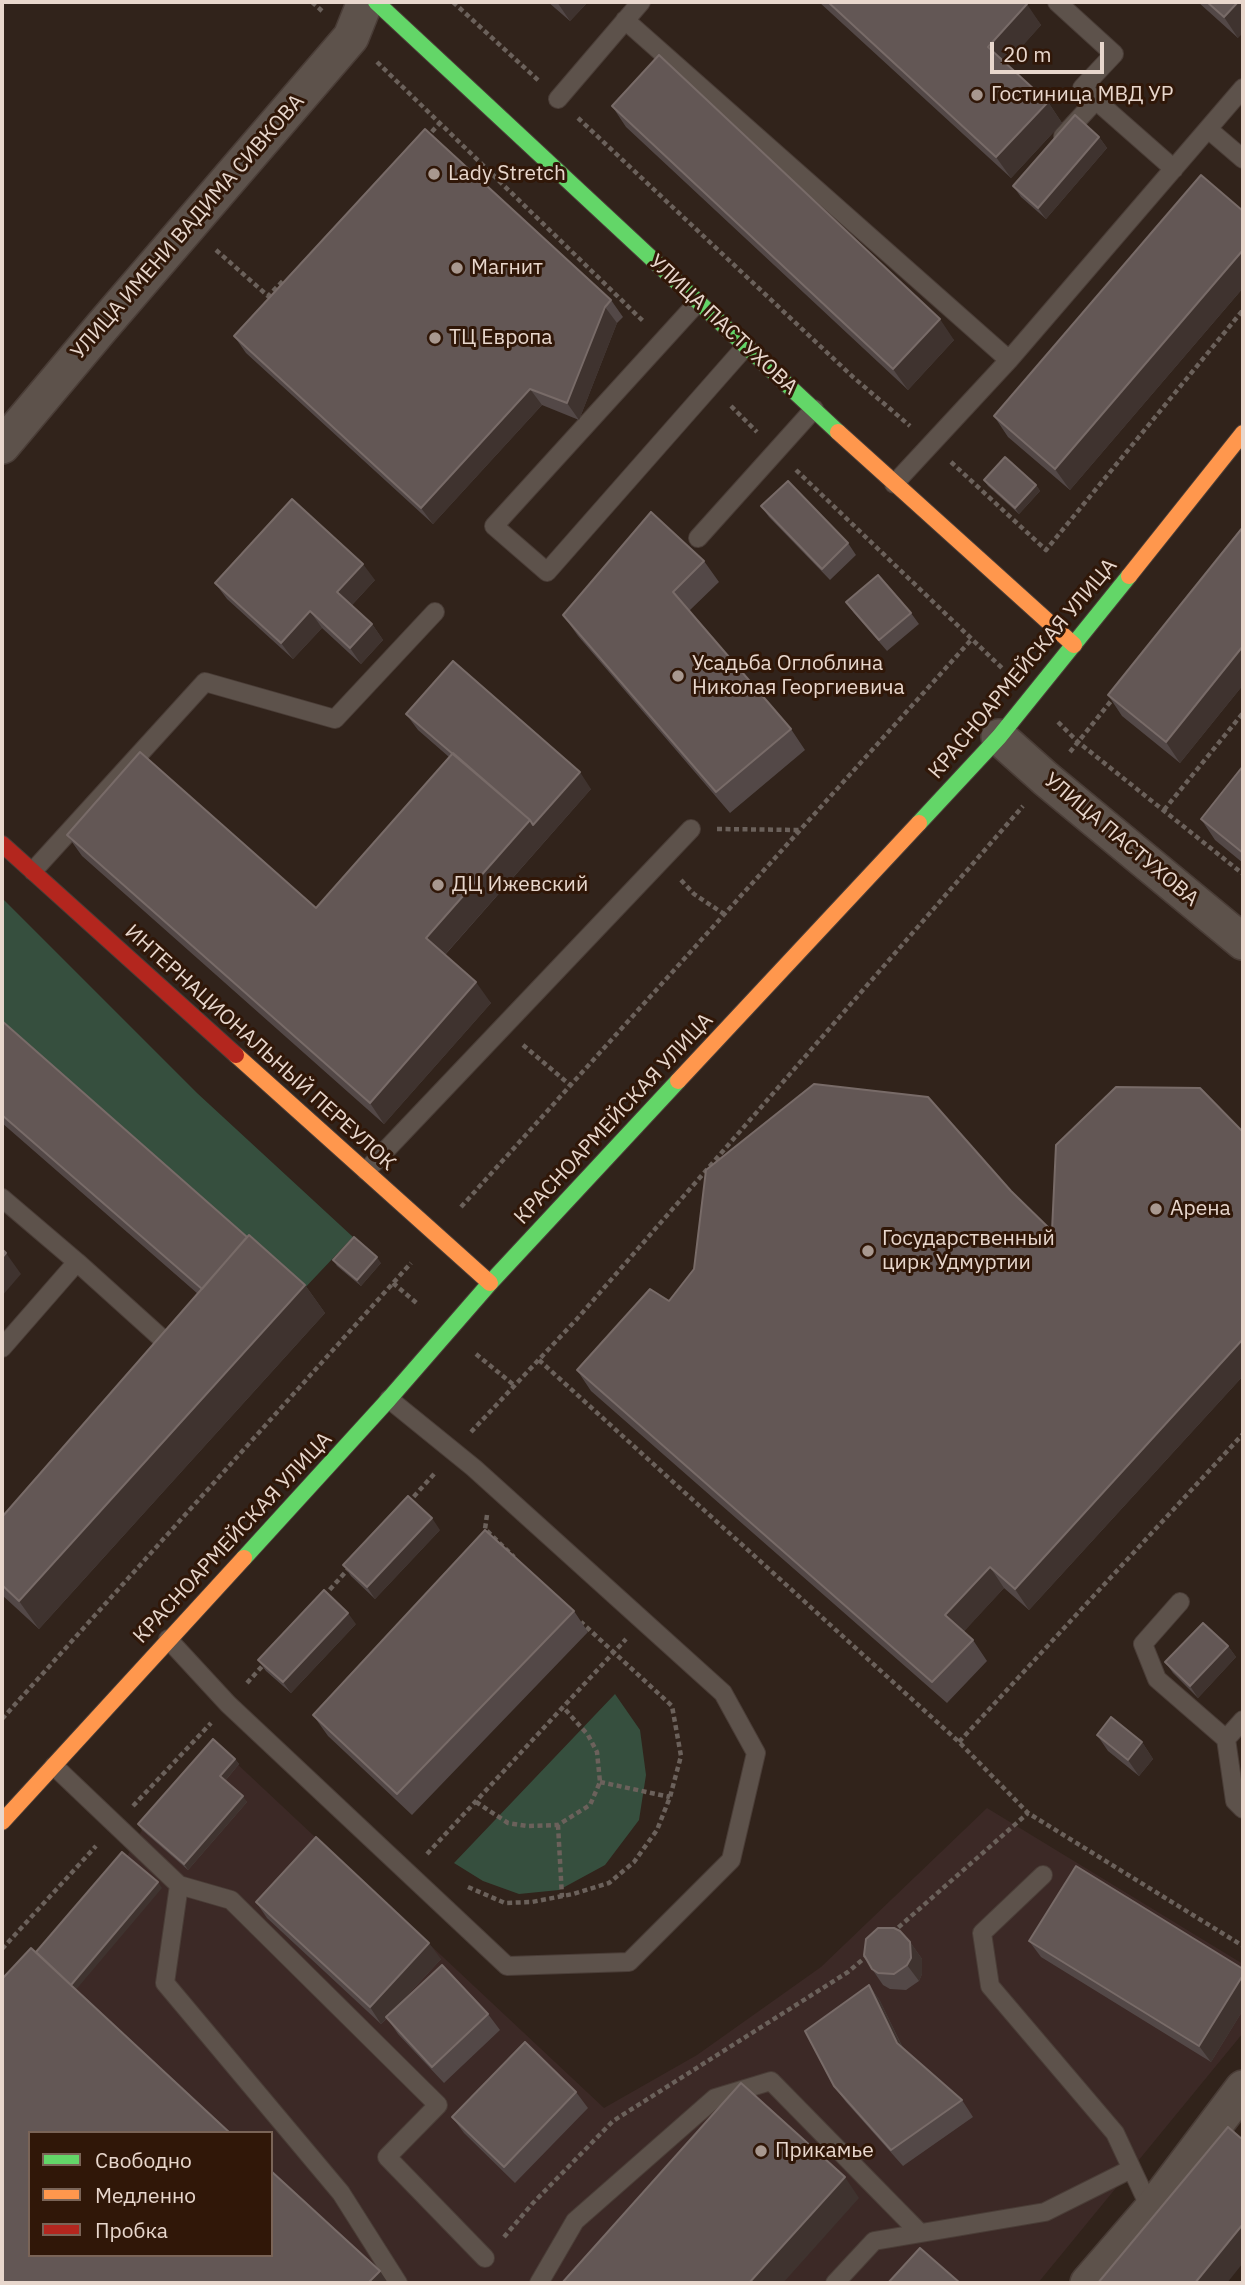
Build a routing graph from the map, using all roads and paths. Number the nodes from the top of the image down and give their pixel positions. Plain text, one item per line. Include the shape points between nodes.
1 (365, 2) edge
2 (376, 2) edge
3 (453, 2) edge
4 (641, 2) edge
5 (1057, 2) edge
6 (625, 20) junction
7 (1243, 88) edge
8 (558, 99) junction
9 (1096, 100) junction
10 (440, 123) dead end
11 (1208, 130) junction
12 (422, 142) edge
13 (1052, 148) edge
14 (1243, 159) edge
15 (1174, 169) junction
16 (207, 243) dead end
17 (293, 285) edge
18 (698, 302) junction
19 (1243, 310) edge
20 (746, 346) junction
21 (1009, 360) junction
22 (814, 409) junction
23 (1243, 433) edge
24 (932, 444) junction
25 (2, 446) edge
26 (894, 484) junction
27 (698, 538) dead end
28 (435, 612) dead end
29 (971, 640) dead end
30 (1074, 645) junction
31 (1122, 688) edge
32 (1243, 713) edge
33 (999, 737) junction
34 (1079, 742) junction
35 (1046, 779) junction
36 (1164, 810) junction
37 (691, 829) joint
38 (800, 830) junction
39 (3, 847) edge
40 (662, 860) junction
41 (33, 871) junction
42 (1243, 874) edge
43 (724, 914) junction
44 (1243, 942) edge
45 (502, 1027) junction
46 (570, 1085) junction
47 (366, 1171) junction
48 (2, 1198) edge
49 (436, 1234) junction
50 (77, 1262) junction
51 (490, 1283) junction
52 (2, 1348) edge
53 (539, 1360) junction
54 (151, 1365) edge
55 (389, 1399) junction
56 (1243, 1434) edge
57 (454, 1451) junction
58 (491, 1483) junction
59 (400, 1512) edge
60 (515, 1558) edge
61 (355, 1562) edge
62 (1180, 1602) dead end
63 (318, 1603) edge
64 (573, 1615) edge
65 (643, 1621) junction
66 (168, 1639) junction
67 (273, 1653) edge
68 (613, 1653) junction
69 (228, 1704) junction
70 (563, 1707) junction
71 (2, 1719) edge
72 (1243, 1720) edge
73 (1226, 1739) junction
74 (959, 1742) junction
75 (54, 1766) junction
76 (600, 1782) junction
77 (670, 1797) junction
78 (476, 1802) junction
79 (1243, 1809) edge
80 (1028, 1813) junction
81 (2, 1822) edge
82 (116, 1825) junction
83 (558, 1825) junction
84 (420, 1843) dead end
85 (430, 1852) junction
86 (409, 1874) junction
87 (1043, 1875) dead end
88 (460, 1880) dead end
89 (179, 1885) junction
90 (562, 1897) junction
91 (888, 1937) edge
92 (1243, 1946) edge
93 (2, 1948) edge
94 (868, 1955) edge
95 (1243, 2088) edge
96 (1131, 2169) junction
97 (1151, 2210) junction
98 (920, 2233) junction
99 (485, 2258) joint
100 (398, 2283) edge
101 (539, 2283) edge
102 (835, 2283) edge
103 (1088, 2283) edge

1 - 25 street, УЛИЦА ИМЕНИ ВАДИМА СИВКОВА via 351,37
2 - 18 street, УЛИЦА ПАСТУХОВА
3 - 8 path
4 - 6 lane
5 - 9 lane via 1114,54 1082,88
6 - 8 lane
6 - 21 lane
7 - 11 lane
8 - 24 path via 853,377
9 - 13 lane
9 - 15 lane
10 - 12 path
11 - 14 lane
11 - 15 lane
15 - 21 lane
16 - 17 path via 268,296 284,280
18 - 20 street, УЛИЦА ПАСТУХОВА
18 - 20 lane via 494,526 547,572
19 - 24 path via 1046,550
20 - 22 street, УЛИЦА ПАСТУХОВА
21 - 24 lane
22 - 26 street, УЛИЦА ПАСТУХОВА
22 - 27 lane
23 - 30 street, КРАСНОАРМЕЙСКАЯ УЛИЦА
24 - 26 lane
26 - 30 street, УЛИЦА ПАСТУХОВА
28 - 41 lane via 335,719 205,682
29 - 38 path
30 - 33 street, КРАСНОАРМЕЙСКАЯ УЛИЦА
31 - 34 path
32 - 36 path
33 - 35 street, УЛИЦА ПАСТУХОВА
33 - 51 street, КРАСНОАРМЕЙСКАЯ УЛИЦА
34 - 35 path
34 - 36 path
35 - 44 street, УЛИЦА ПАСТУХОВА
35 - 53 path
36 - 42 path
37 - 38 path
37 - 40 lane
38 - 43 path
39 - 41 street, ИНТЕРНАЦИОНАЛЬНЫЙ ПЕРЕУЛОК
40 - 43 path via 694,894
40 - 45 lane
41 - 47 street, ИНТЕРНАЦИОНАЛЬНЫЙ ПЕРЕУЛОК
43 - 46 path
45 - 46 path
45 - 47 lane
46 - 49 path
47 - 49 street, ИНТЕРНАЦИОНАЛЬНЫЙ ПЕРЕУЛОК
48 - 50 lane
49 - 51 street, ИНТЕРНАЦИОНАЛЬНЫЙ ПЕРЕУЛОК
49 - 71 path
50 - 52 lane
50 - 54 lane via 169,1345
51 - 55 street, КРАСНОАРМЕЙСКАЯ УЛИЦА
53 - 57 path
53 - 74 path
55 - 57 lane
55 - 66 street, КРАСНОАРМЕЙСКАЯ УЛИЦА
56 - 74 path
57 - 58 lane
57 - 59 path
58 - 60 path via 485,1529
58 - 65 lane
61 - 63 path
62 - 73 lane via 1143,1644 1157,1679
64 - 68 path
65 - 68 path
65 - 86 lane via 723,1693 756,1753 731,1860 629,1962 507,1966
66 - 69 lane
66 - 75 street, КРАСНОАРМЕЙСКАЯ УЛИЦА
67 - 69 path
68 - 70 path
68 - 77 path via 672,1706 681,1756
69 - 82 path
69 - 86 lane
70 - 76 path via 589,1735 597,1752
70 - 78 path
72 - 73 lane
73 - 79 lane via 1235,1801
74 - 80 path
75 - 81 street, КРАСНОАРМЕЙСКАЯ УЛИЦА
75 - 82 lane
76 - 77 path
76 - 83 path via 590,1805
77 - 90 path via 657,1830 634,1862 609,1882
78 - 83 path via 508,1823
78 - 85 path
80 - 91 path
80 - 92 path
82 - 89 lane
82 - 93 path
83 - 90 path
84 - 85 path
85 - 86 path
87 - 96 lane via 982,1933 990,1986 1115,2133
88 - 90 path via 505,1903
89 - 99 lane via 232,1900 438,2105 387,2157
89 - 100 lane via 165,1983 341,2193
94 - 99 path via 613,2120
95 - 97 street
96 - 97 lane
96 - 98 lane via 1045,2212
97 - 103 street
98 - 101 lane via 771,2081 715,2098 575,2221
98 - 102 lane via 874,2241

